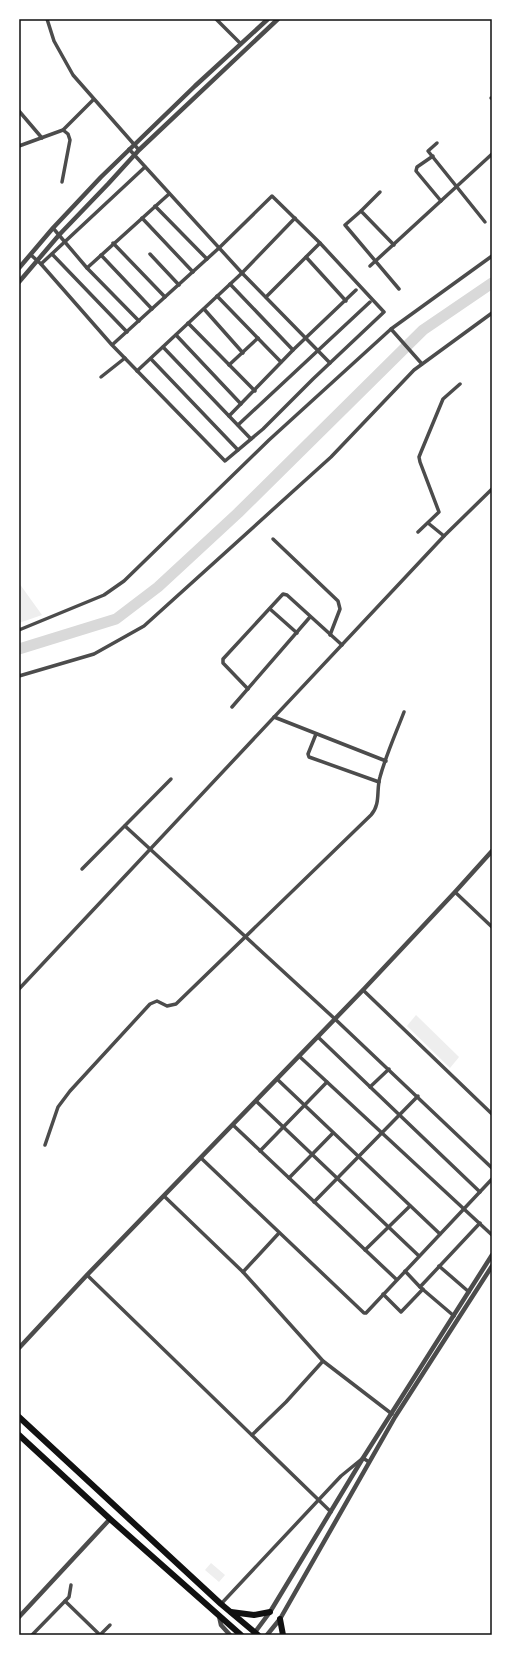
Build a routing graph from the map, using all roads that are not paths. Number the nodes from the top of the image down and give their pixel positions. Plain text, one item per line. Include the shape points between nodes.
1 (47, 19) edge
2 (216, 19) edge
3 (268, 19) edge
4 (278, 19) edge
5 (241, 44) junction
6 (94, 100) junction
7 (19, 111) edge
8 (63, 130) junction
9 (42, 138) junction
10 (438, 143) dead end
11 (19, 146) edge
12 (131, 147) junction
13 (139, 150) junction
14 (492, 154) edge
15 (135, 155) junction
16 (433, 156) junction
17 (146, 167) junction
18 (62, 182) dead end
19 (457, 186) junction
20 (380, 192) dead end
21 (169, 194) junction
22 (441, 201) junction
23 (155, 206) junction
24 (361, 210) junction
25 (142, 218) junction
26 (295, 218) junction
27 (485, 222) dead end
28 (53, 228) junction
29 (58, 235) junction
30 (64, 243) junction
31 (114, 243) junction
32 (320, 243) junction
33 (394, 244) junction
34 (219, 248) junction
35 (52, 254) junction
36 (150, 254) dead end
37 (31, 255) junction
38 (101, 255) junction
39 (492, 256) edge
40 (306, 257) junction
41 (207, 260) junction
42 (39, 262) junction
43 (375, 262) junction
44 (370, 266) dead end
45 (19, 268) edge
46 (87, 268) junction
47 (193, 272) junction
48 (242, 273) junction
49 (19, 282) edge
50 (179, 284) junction
51 (230, 284) junction
52 (399, 289) dead end
53 (356, 290) dead end
54 (217, 296) junction
55 (165, 297) junction
56 (266, 297) junction
57 (346, 301) junction
58 (370, 302) dead end
59 (152, 309) junction
60 (204, 309) junction
61 (492, 313) edge
62 (139, 321) junction
63 (188, 323) junction
64 (391, 329) junction
65 (127, 332) junction
66 (176, 335) junction
67 (258, 338) junction
68 (306, 338) junction
69 (112, 345) junction
70 (163, 347) junction
71 (294, 350) junction
72 (318, 351) junction
73 (243, 353) junction
74 (125, 358) junction
75 (151, 358) junction
76 (281, 362) junction
77 (330, 363) junction
78 (422, 364) junction
79 (229, 366) junction
80 (137, 371) junction
81 (101, 377) dead end
82 (460, 384) dead end
83 (255, 391) junction
84 (241, 404) junction
85 (229, 416) junction
86 (238, 425) junction
87 (251, 439) junction
88 (238, 450) junction
89 (492, 489) edge
90 (428, 523) junction
91 (418, 532) dead end
92 (444, 536) junction
93 (273, 539) dead end
94 (270, 609) junction
95 (310, 618) junction
96 (19, 630) edge
97 (296, 633) junction
98 (330, 635) junction
99 (342, 645) junction
100 (19, 676) edge
101 (248, 689) junction
102 (232, 707) dead end
103 (404, 712) dead end
104 (274, 717) junction
105 (316, 734) junction
106 (386, 761) junction
107 (171, 779) dead end
108 (379, 782) junction
109 (125, 826) junction
110 (150, 849) junction
111 (492, 851) edge
112 (82, 870) dead end
113 (455, 892) junction
114 (492, 927) edge
115 (246, 938) junction
116 (19, 989) edge
117 (362, 990) junction
118 (335, 1019) junction
119 (318, 1037) junction
120 (299, 1056) junction
121 (389, 1069) junction
122 (277, 1079) junction
123 (327, 1082) junction
124 (370, 1087) junction
125 (418, 1096) junction
126 (256, 1101) junction
127 (305, 1106) junction
128 (398, 1114) junction
129 (492, 1114) edge
130 (233, 1125) junction
131 (283, 1127) junction
132 (381, 1132) junction
133 (333, 1133) junction
134 (45, 1144) dead end
135 (260, 1151) junction
136 (312, 1154) junction
137 (357, 1156) junction
138 (201, 1158) junction
139 (492, 1168) edge
140 (288, 1178) junction
141 (337, 1178) junction
142 (492, 1179) edge
143 (480, 1192) junction
144 (164, 1196) junction
145 (314, 1202) junction
146 (410, 1206) junction
147 (464, 1209) junction
148 (480, 1224) junction
149 (389, 1228) junction
150 (279, 1233) junction
151 (440, 1234) junction
152 (492, 1235) edge
153 (365, 1250) junction
154 (492, 1255) edge
155 (419, 1256) junction
156 (439, 1266) junction
157 (492, 1266) edge
158 (405, 1271) junction
159 (243, 1272) junction
160 (87, 1275) junction
161 (396, 1279) junction
162 (421, 1288) junction
163 (468, 1292) junction
164 (383, 1294) junction
165 (473, 1296) junction
166 (454, 1315) junction
167 (458, 1319) junction
168 (19, 1348) edge
169 (323, 1361) junction
170 (394, 1416) junction
171 (19, 1417) edge
172 (19, 1435) edge
173 (252, 1435) junction
174 (363, 1458) junction
175 (369, 1462) junction
176 (318, 1500) junction
177 (331, 1512) junction
178 (110, 1519) junction
179 (70, 1586) dead end
180 (65, 1601) junction
181 (221, 1604) junction
182 (230, 1612) junction
183 (270, 1612) junction
184 (219, 1616) junction
185 (19, 1617) edge
186 (280, 1619) junction
187 (110, 1625) dead end
188 (255, 1634) edge
189 (32, 1635) edge
190 (230, 1635) edge
191 (241, 1635) edge
192 (267, 1635) edge
193 (283, 1635) edge

1 - 6 street via 54,41 73,75
2 - 5 street
3 - 5 street
4 - 13 street
5 - 12 street
6 - 8 street
6 - 12 street
7 - 9 street
8 - 9 street
8 - 18 street via 70,140
9 - 11 street
10 - 16 street via 428,151
12 - 13 street
12 - 15 street
12 - 28 street
13 - 15 street
14 - 19 street
15 - 17 street
15 - 29 street
16 - 19 street
16 - 22 street via 416,170
17 - 21 street
17 - 30 street
19 - 22 street
19 - 27 street
20 - 24 street
21 - 23 street
21 - 34 street
22 - 33 street
23 - 25 street
23 - 41 street
24 - 33 street
24 - 43 street via 345,225
25 - 31 street
25 - 47 street
26 - 32 street
26 - 34 street via 272,196
26 - 48 street
28 - 29 street
28 - 37 street
29 - 30 street
29 - 42 street
30 - 35 street
30 - 46 street
31 - 38 street
31 - 55 street
32 - 40 street
32 - 77 street via 384,312
33 - 43 street
34 - 41 street
34 - 48 street
35 - 42 street
35 - 65 street
36 - 50 street
37 - 42 street
37 - 45 street
38 - 46 street
38 - 59 street
39 - 64 street
40 - 56 street
40 - 57 street
41 - 47 street
42 - 49 street
42 - 69 street
43 - 44 street
43 - 52 street
46 - 62 street
47 - 50 street
48 - 51 street
48 - 56 street
50 - 55 street
51 - 54 street
51 - 71 street
53 - 57 street
54 - 60 street
54 - 67 street
55 - 59 street
56 - 68 street
57 - 68 street
58 - 72 street
59 - 62 street
60 - 63 street
60 - 73 street
61 - 78 street
62 - 65 street
63 - 66 street
63 - 79 street
64 - 78 street
64 - 96 street via 269,440 124,581 104,595
65 - 69 street
66 - 70 street
66 - 84 street
67 - 73 street
67 - 76 street
68 - 71 street
68 - 72 street
69 - 74 street
70 - 75 street
70 - 85 street
71 - 76 street
72 - 77 street
72 - 86 street
73 - 79 street
74 - 80 street
74 - 81 street
75 - 80 street
75 - 88 street
76 - 83 street
77 - 87 street
78 - 100 street via 331,457 144,626 94,654
79 - 83 street
80 - 88 street via 223,460 227,460
82 - 90 street via 443,399 419,457 439,509 438,515
83 - 84 street
84 - 85 street
85 - 86 street
86 - 87 street
87 - 88 street
89 - 92 street
90 - 91 street
90 - 92 street
92 - 99 street
93 - 98 street via 338,601 340,609
94 - 95 street via 281,596 287,595
94 - 97 street
94 - 101 street via 223,659 223,663
95 - 97 street
95 - 98 street
97 - 101 street
98 - 99 street
99 - 104 street
101 - 102 street
103 - 106 street
104 - 105 street
104 - 110 street
105 - 106 street
105 - 108 street via 309,757
106 - 108 street
107 - 109 street
108 - 115 street via 376,810
109 - 110 street
109 - 112 street
110 - 115 street
110 - 116 street
111 - 113 street
113 - 114 street
113 - 117 street
115 - 118 street
115 - 134 street via 176,1004 168,1006 157,1001 150,1004 58,1107
117 - 118 street
117 - 129 street
118 - 119 street
118 - 121 street
119 - 120 street
119 - 124 street
120 - 122 street
120 - 123 street
121 - 124 street
121 - 125 street
122 - 126 street
122 - 127 street
123 - 127 street
123 - 132 street
124 - 128 street
125 - 128 street
125 - 139 street
126 - 130 street
126 - 131 street
127 - 131 street
127 - 133 street
128 - 132 street
128 - 143 street
130 - 135 street
130 - 138 street
131 - 135 street
131 - 136 street
132 - 137 street
132 - 147 street
133 - 136 street
133 - 137 street
135 - 140 street
136 - 140 street
136 - 141 street
137 - 141 street
137 - 146 street
138 - 144 street
138 - 150 street
140 - 145 street
141 - 145 street
141 - 149 street
142 - 143 street
143 - 147 street
144 - 159 street
144 - 160 street
145 - 153 street
146 - 149 street
146 - 151 street
147 - 148 street
147 - 151 street
148 - 152 street
148 - 156 street
149 - 153 street
149 - 155 street
150 - 159 street
150 - 164 street via 362,1312 366,1313
151 - 155 street
153 - 161 street
154 - 163 street
155 - 158 street
156 - 162 street
156 - 163 street
157 - 165 street
158 - 161 street
158 - 162 street
159 - 169 street
160 - 168 street
160 - 173 street
161 - 164 street
162 - 164 street via 401,1312
162 - 166 street
163 - 165 street
163 - 166 street
165 - 167 street
166 - 167 street
166 - 170 street
167 - 170 street
169 - 170 street
169 - 173 street
170 - 174 street
170 - 175 street
171 - 181 main road
172 - 178 main road
173 - 176 street
174 - 175 street
174 - 176 street
174 - 177 street
175 - 186 street
176 - 177 street
176 - 181 street
177 - 183 street
178 - 184 main road
178 - 185 street
179 - 180 street
180 - 187 street via 100,1635
180 - 189 street
181 - 182 main road
182 - 183 main road via 254,1615
182 - 188 main road
183 - 188 street
184 - 190 street via 221,1625
184 - 191 main road
186 - 192 street
186 - 193 main road

